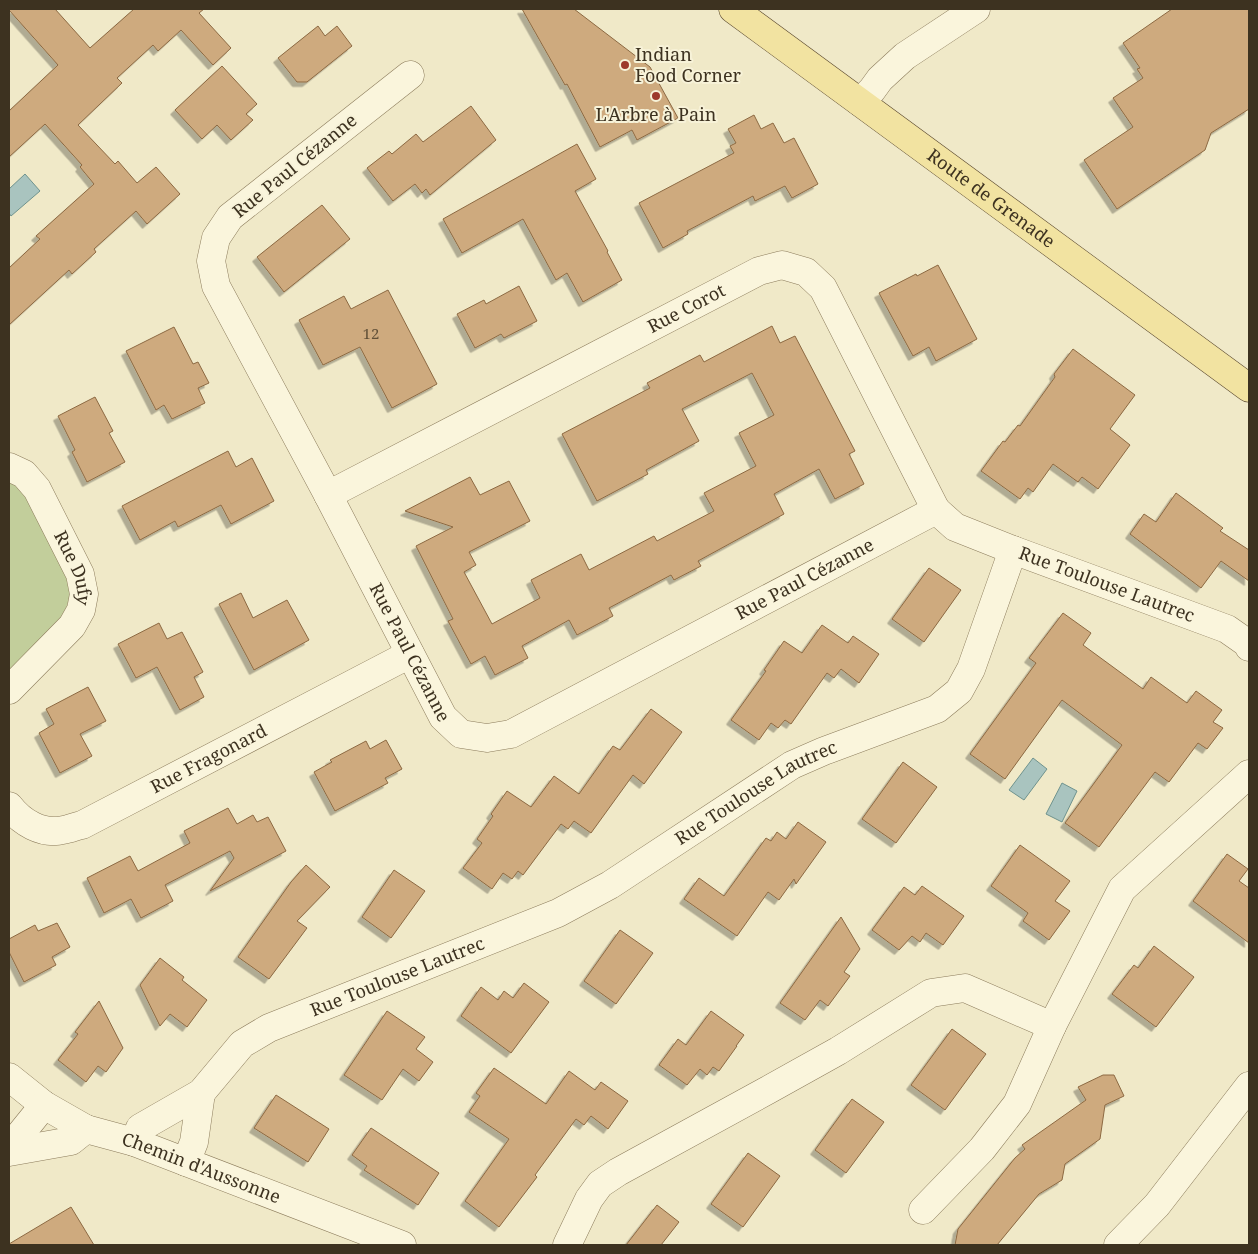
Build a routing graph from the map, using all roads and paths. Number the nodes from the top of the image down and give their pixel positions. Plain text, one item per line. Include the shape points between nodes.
1 (733, 9) edge
2 (976, 9) edge
3 (410, 75) dead end
4 (860, 102) junction
5 (1249, 388) edge
6 (9, 467) edge
7 (328, 495) junction
8 (936, 510) junction
9 (1013, 550) junction
10 (1249, 647) edge
11 (410, 654) junction
12 (9, 690) edge
13 (1249, 774) edge
14 (9, 806) edge
15 (1052, 1026) junction
16 (9, 1077) edge
17 (1249, 1086) edge
18 (201, 1093) junction
19 (44, 1105) junction
20 (86, 1129) junction
21 (134, 1142) junction
22 (9, 1150) edge
23 (186, 1162) junction
24 (923, 1210) dead end
25 (402, 1245) edge
26 (567, 1245) edge
27 (1118, 1245) edge

1 - 4 main road, Route de Grenade
2 - 4 street via 905,56
3 - 7 street, Rue Paul Cézanne via 230,216 216,238 210,260 216,286
4 - 5 main road, Route de Grenade
6 - 12 street, Rue Dufy via 24,474 37,489 80,574 84,594 82,610 72,626
7 - 8 street, Rue Corot via 759,271 782,265 806,272 823,288
7 - 11 street, Rue Paul Cézanne
8 - 9 street via 954,527
8 - 11 street, Rue Paul Cézanne via 511,734 487,738 461,734 443,717
9 - 10 street, Rue Toulouse Lautrec via 1227,628
9 - 18 street, Rue Toulouse Lautrec via 971,670 959,691 937,709 792,765 610,885 558,913 269,1028 242,1044
11 - 14 street, Rue Fragonard via 82,824 62,831 42,830 26,823
13 - 15 street via 1122,889
15 - 24 street via 1017,1104 982,1149
15 - 26 street via 965,988 931,993 838,1051 600,1184 589,1199
16 - 19 street, Chemin d'Aussonne
17 - 27 street via 1157,1205
18 - 21 street, Rue Toulouse Lautrec via 140,1128
18 - 23 street via 194,1142
19 - 20 street, Chemin d'Aussonne
19 - 22 street
20 - 21 street, Chemin d'Aussonne
20 - 22 street via 71,1141
21 - 23 street, Chemin d'Aussonne
23 - 25 street, Chemin d'Aussonne

